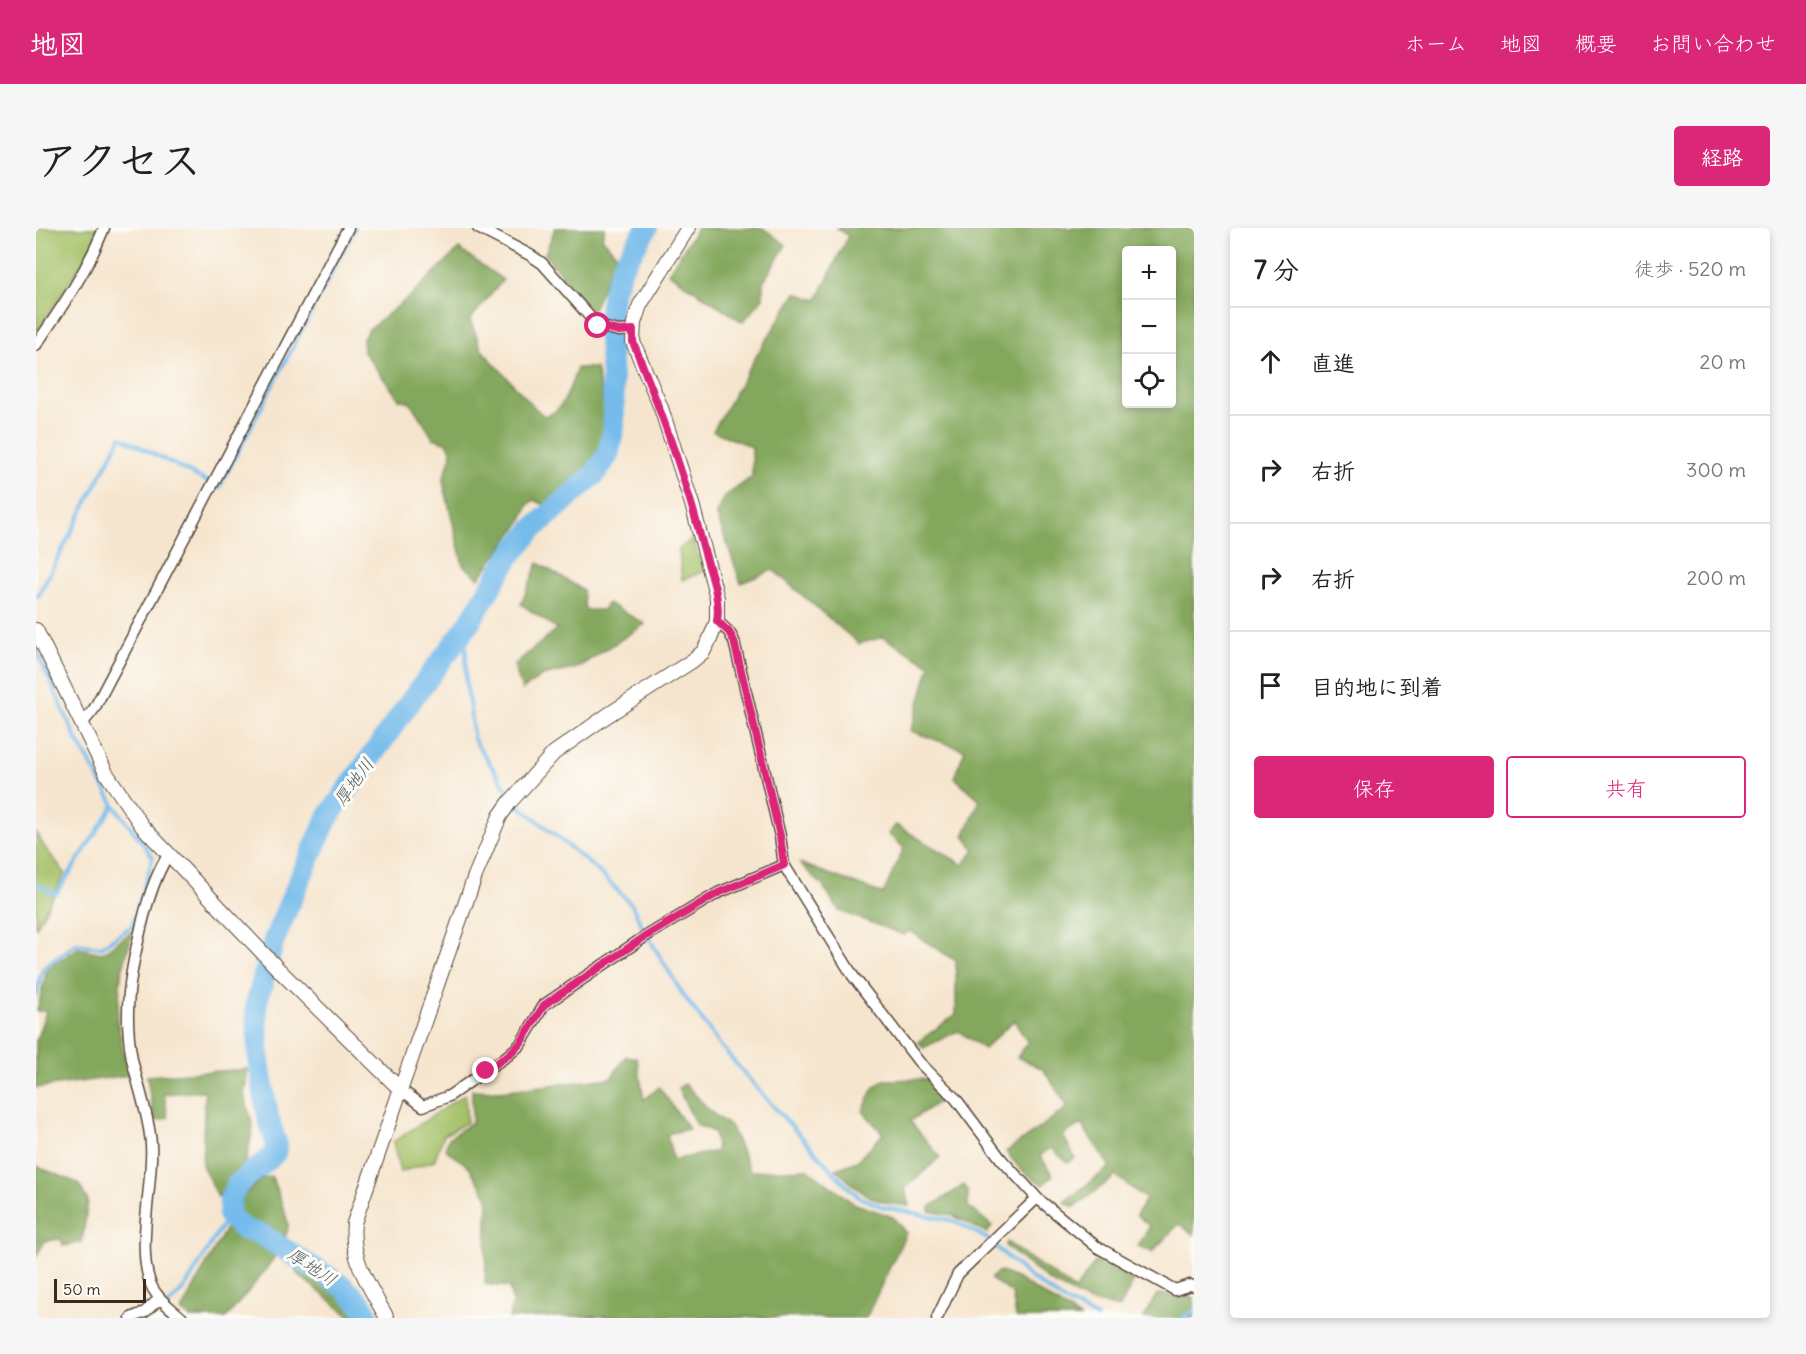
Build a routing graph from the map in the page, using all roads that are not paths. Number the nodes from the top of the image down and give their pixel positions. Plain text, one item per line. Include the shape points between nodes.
1 (104, 228) edge
2 (348, 228) edge
3 (478, 228) edge
4 (688, 228) edge
5 (633, 330) junction
6 (36, 345) edge
7 (717, 621) junction
8 (36, 630) edge
9 (81, 725) junction
10 (168, 855) junction
11 (784, 865) junction
12 (400, 1089) junction
13 (1037, 1198) junction
14 (1194, 1286) edge
15 (171, 1308) edge
16 (131, 1318) edge
17 (387, 1318) edge
18 (937, 1318) edge

1 - 6 street via 93,256
2 - 9 street via 94,709
3 - 5 street via 542,263 598,326
4 - 5 street via 640,305
5 - 7 street via 633,342 661,408 692,504 717,598
7 - 11 street via 734,641
7 - 12 street via 703,651 692,661 554,753 500,816
8 - 9 street
9 - 10 street via 128,808
10 - 12 street
10 - 15 street via 147,904 127,992 129,1037 151,1144 146,1264 152,1287
11 - 12 street via 718,893 647,935 544,1005 520,1044 449,1096 423,1106
11 - 13 street via 853,976 919,1062 956,1099
12 - 17 street via 354,1223 353,1238 360,1271
13 - 14 street via 1097,1246 1175,1290
13 - 18 street via 958,1274
15 - 16 street

